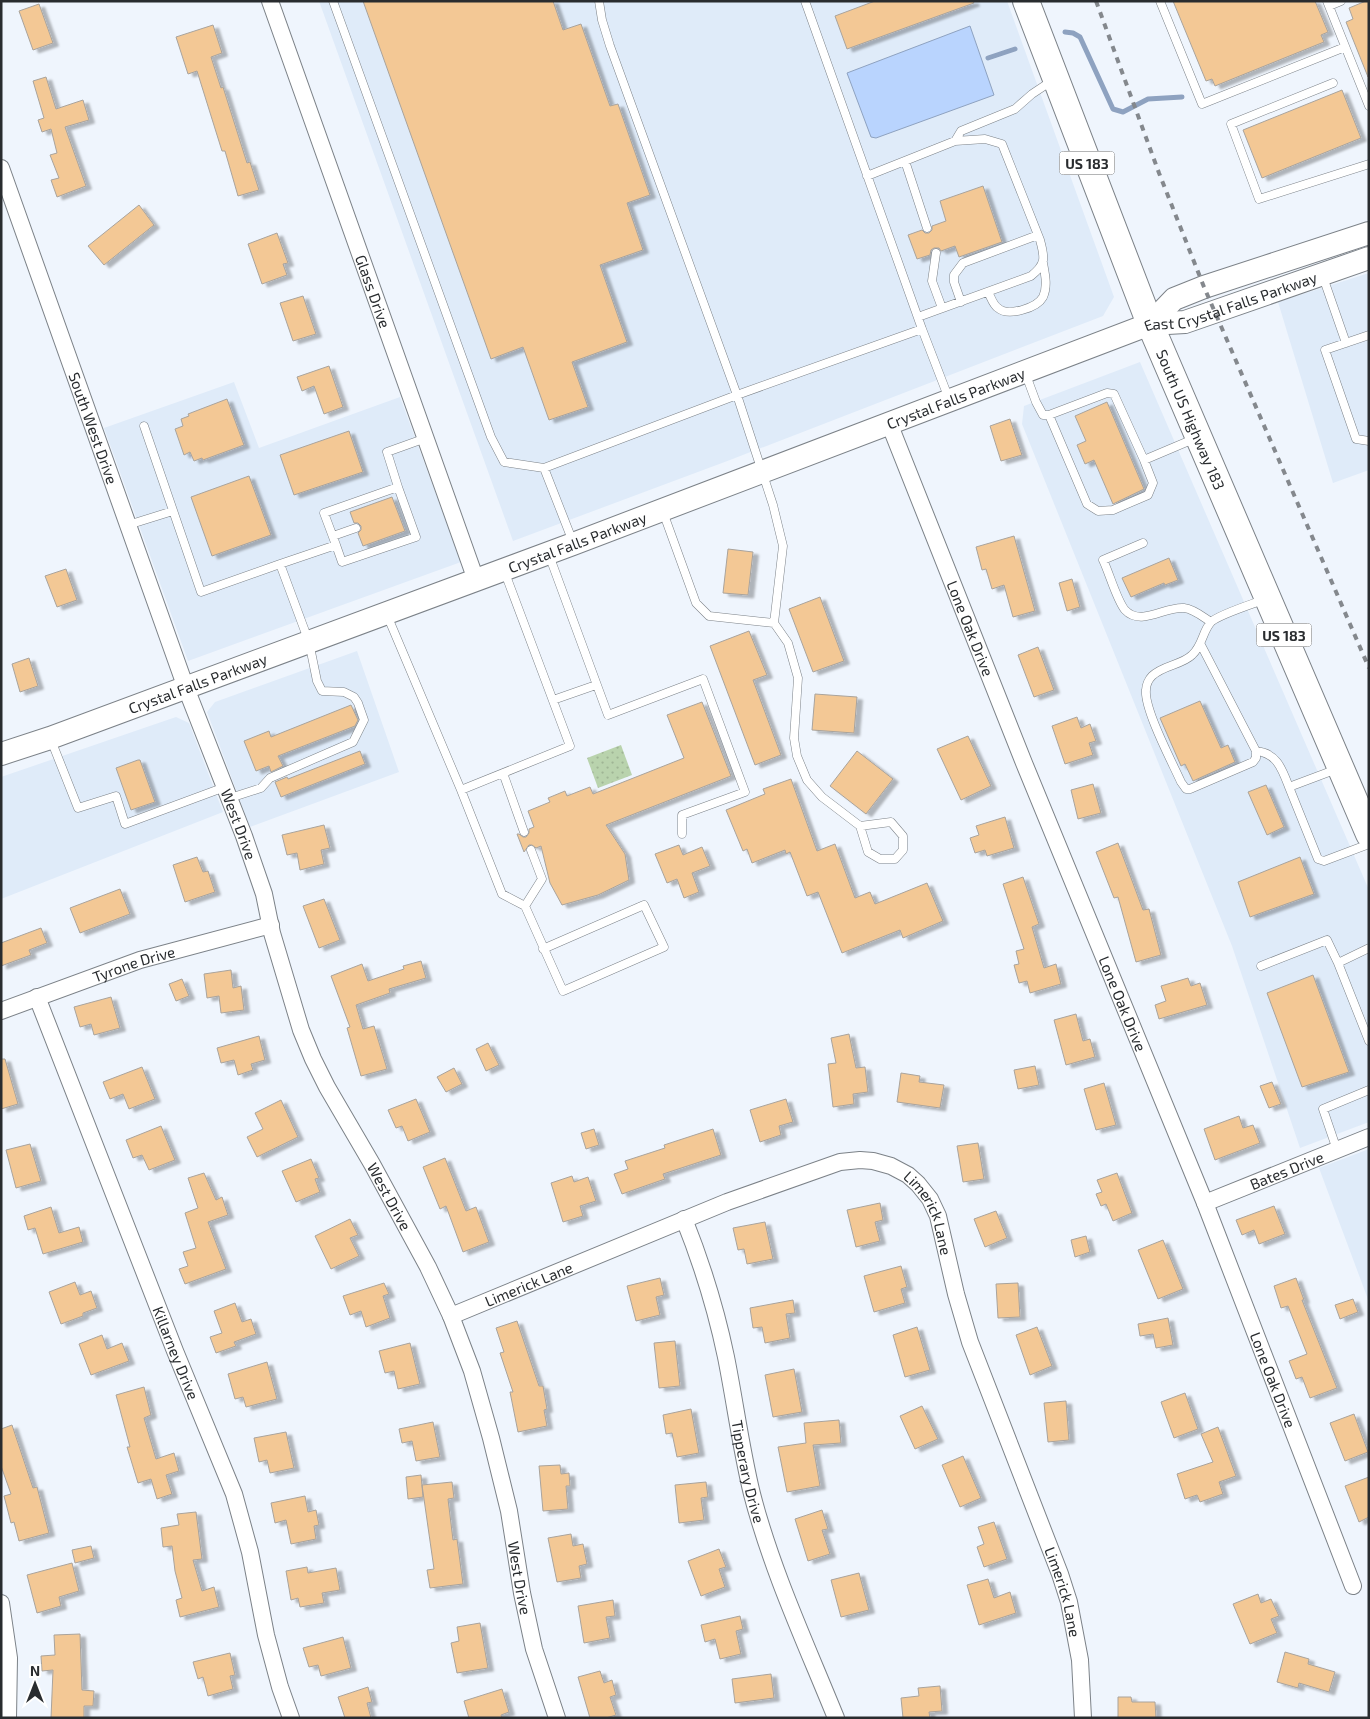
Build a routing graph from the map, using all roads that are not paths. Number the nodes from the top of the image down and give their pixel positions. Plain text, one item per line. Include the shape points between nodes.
1 (270, 1) edge
2 (333, 1) edge
3 (599, 1) edge
4 (805, 1) edge
5 (1026, 1) edge
6 (1160, 1) edge
7 (1341, 1) edge
8 (1328, 4) edge
9 (1345, 47) junction
10 (1055, 79) junction
11 (1333, 83) dead end
12 (1369, 106) edge
13 (955, 140) junction
14 (905, 161) junction
15 (1369, 164) edge
16 (1, 168) edge
17 (867, 176) junction
18 (927, 228) dead end
19 (1369, 233) edge
20 (1038, 236) junction
21 (936, 253) dead end
22 (1369, 258) edge
23 (1042, 262) junction
24 (1321, 273) junction
25 (988, 292) junction
26 (961, 302) junction
27 (942, 308) junction
28 (918, 317) junction
29 (1150, 324) junction
30 (922, 329) junction
31 (1369, 334) edge
32 (1346, 343) junction
33 (1025, 373) junction
34 (737, 395) junction
35 (950, 400) junction
36 (1049, 415) junction
37 (889, 423) junction
38 (144, 426) dead end
39 (1199, 437) junction
40 (426, 438) junction
41 (1369, 441) edge
42 (1144, 460) junction
43 (544, 468) junction
44 (763, 472) junction
45 (398, 487) junction
46 (662, 510) junction
47 (173, 511) junction
48 (128, 525) junction
49 (356, 528) dead end
50 (333, 536) junction
51 (1144, 543) dead end
52 (574, 544) junction
53 (336, 545) junction
54 (549, 553) junction
55 (280, 564) junction
56 (504, 569) junction
57 (476, 580) junction
58 (1268, 598) junction
59 (386, 613) junction
60 (1211, 622) junction
61 (774, 623) junction
62 (309, 642) junction
63 (1201, 645) junction
64 (596, 685) junction
65 (186, 688) junction
66 (553, 700) junction
67 (50, 738) junction
68 (1256, 750) junction
69 (1, 754) edge
70 (1341, 767) junction
71 (502, 773) junction
72 (1289, 787) junction
73 (461, 790) junction
74 (227, 792) junction
75 (860, 826) junction
76 (524, 832) dead end
77 (682, 834) dead end
78 (1369, 834) edge
79 (1369, 844) edge
80 (531, 850) dead end
81 (525, 906) junction
82 (271, 925) junction
83 (1369, 948) edge
84 (543, 949) junction
85 (1338, 963) junction
86 (1261, 966) dead end
87 (37, 997) junction
88 (1, 1011) edge
89 (1369, 1041) edge
90 (1369, 1090) edge
91 (1369, 1137) edge
92 (1337, 1150) junction
93 (1205, 1203) junction
94 (684, 1219) junction
95 (451, 1316) junction
96 (1353, 1586) dead end
97 (1, 1604) edge
98 (8, 1718) edge
99 (291, 1718) edge
100 (557, 1718) edge
101 (836, 1718) edge
102 (1083, 1718) edge

1 - 40 street, Glass Drive
2 - 43 lane via 491,438 504,462
3 - 34 lane via 610,46
4 - 17 lane
5 - 10 main road, South US Highway 183 / US 183
6 - 9 lane via 1202,104
7 - 8 lane
8 - 9 lane
9 - 12 lane
10 - 13 lane via 1015,109 961,131
10 - 29 main road, South US Highway 183 / US 183
11 - 15 lane via 1231,124 1259,198
13 - 14 lane
13 - 20 lane via 985,139 1002,144
14 - 17 lane
14 - 18 lane
16 - 48 street, South West Drive
17 - 28 lane
19 - 29 main road, East Crystal Falls Parkway via 1174,299
20 - 23 lane via 1044,256
20 - 26 lane via 957,268 954,282
21 - 27 lane via 932,281
22 - 24 main road, East Crystal Falls Parkway
23 - 25 lane via 1041,268 1031,276
23 - 25 lane via 1045,287 1039,303 1013,313 1005,312 998,308
24 - 29 main road, East Crystal Falls Parkway via 1185,322
24 - 32 lane
25 - 26 lane
26 - 27 lane
27 - 28 lane
28 - 30 lane
29 - 33 main road, Crystal Falls Parkway
29 - 39 main road, South US Highway 183 / US 183
30 - 34 lane
30 - 35 lane
31 - 32 lane
32 - 41 lane via 1325,350 1356,439
33 - 35 main road, Crystal Falls Parkway
33 - 36 lane via 1040,411
34 - 43 lane
34 - 44 lane
35 - 37 main road, Crystal Falls Parkway
36 - 42 lane via 1114,394
36 - 42 lane via 1087,504 1098,511 1113,510 1148,495 1153,483
37 - 44 main road, Crystal Falls Parkway
37 - 93 street, Lone Oak Drive via 1024,763
38 - 47 lane
39 - 42 lane
39 - 58 main road, South US Highway 183 / US 183
40 - 45 lane via 386,452
40 - 57 street, Glass Drive
43 - 52 lane
44 - 46 main road, Crystal Falls Parkway
44 - 61 lane via 783,546
45 - 50 lane via 324,513
45 - 53 lane via 403,513 416,537 342,562
46 - 52 main road, Crystal Falls Parkway
46 - 61 lane via 696,603 709,616
47 - 48 lane
47 - 55 lane via 200,592
48 - 65 street, South West Drive
49 - 50 lane
50 - 53 lane
51 - 60 lane via 1104,560 1123,608 1140,617 1172,608 1190,609
52 - 54 main road, Crystal Falls Parkway
53 - 55 lane
54 - 56 main road, Crystal Falls Parkway
54 - 64 lane
55 - 62 lane
56 - 57 main road, Crystal Falls Parkway
56 - 66 lane
57 - 59 main road, Crystal Falls Parkway
58 - 60 lane
58 - 70 main road, South US Highway 183 / US 183
59 - 62 main road, Crystal Falls Parkway
59 - 73 lane
60 - 63 lane
61 - 75 lane via 788,643 798,678 794,738 806,780 822,797
62 - 65 main road, Crystal Falls Parkway
62 - 74 lane via 322,691 344,692 354,697 362,712 364,720 354,742 270,778 261,788
63 - 68 lane
63 - 68 lane via 1189,658 1153,675 1146,690 1151,715 1181,782 1190,789 1253,762
64 - 66 lane
64 - 77 lane via 608,715 703,678 745,792 682,816
65 - 67 main road, Crystal Falls Parkway
65 - 74 street, West Drive
66 - 71 lane via 570,746
67 - 69 main road, Crystal Falls Parkway
67 - 74 lane via 78,808 116,796 126,824
68 - 72 lane via 1274,758
70 - 72 lane
70 - 78 main road, South US Highway 183 / US 183
71 - 73 lane
71 - 76 lane
72 - 79 lane via 1318,859 1324,861
73 - 81 lane via 502,894
74 - 82 street, West Drive via 264,894
75 - 75 lane via 891,822 903,836 903,850 895,859 880,859 868,852
80 - 81 lane via 542,879
81 - 84 lane
82 - 87 street, Tyrone Drive via 140,960
82 - 95 street, West Drive via 291,1001 313,1059 428,1267
83 - 85 lane
84 - 84 lane via 563,991 664,947 644,905
85 - 86 lane via 1327,940
85 - 89 lane
87 - 88 street, Tyrone Drive
87 - 99 street, Killarney Drive via 234,1494 250,1552 266,1635
90 - 92 lane via 1323,1109
91 - 92 street, Bates Drive
92 - 93 street, Bates Drive
93 - 96 street, Lone Oak Drive
94 - 95 street, Limerick Lane
94 - 101 street, Tipperary Drive via 714,1304 739,1434 770,1555
94 - 102 street, Limerick Lane via 840,1162 860,1160 891,1166 913,1180 930,1199 938,1216 970,1342 1066,1593 1080,1660
95 - 100 street, West Drive via 472,1371 491,1438 509,1511 534,1649
97 - 98 street via 10,1658

